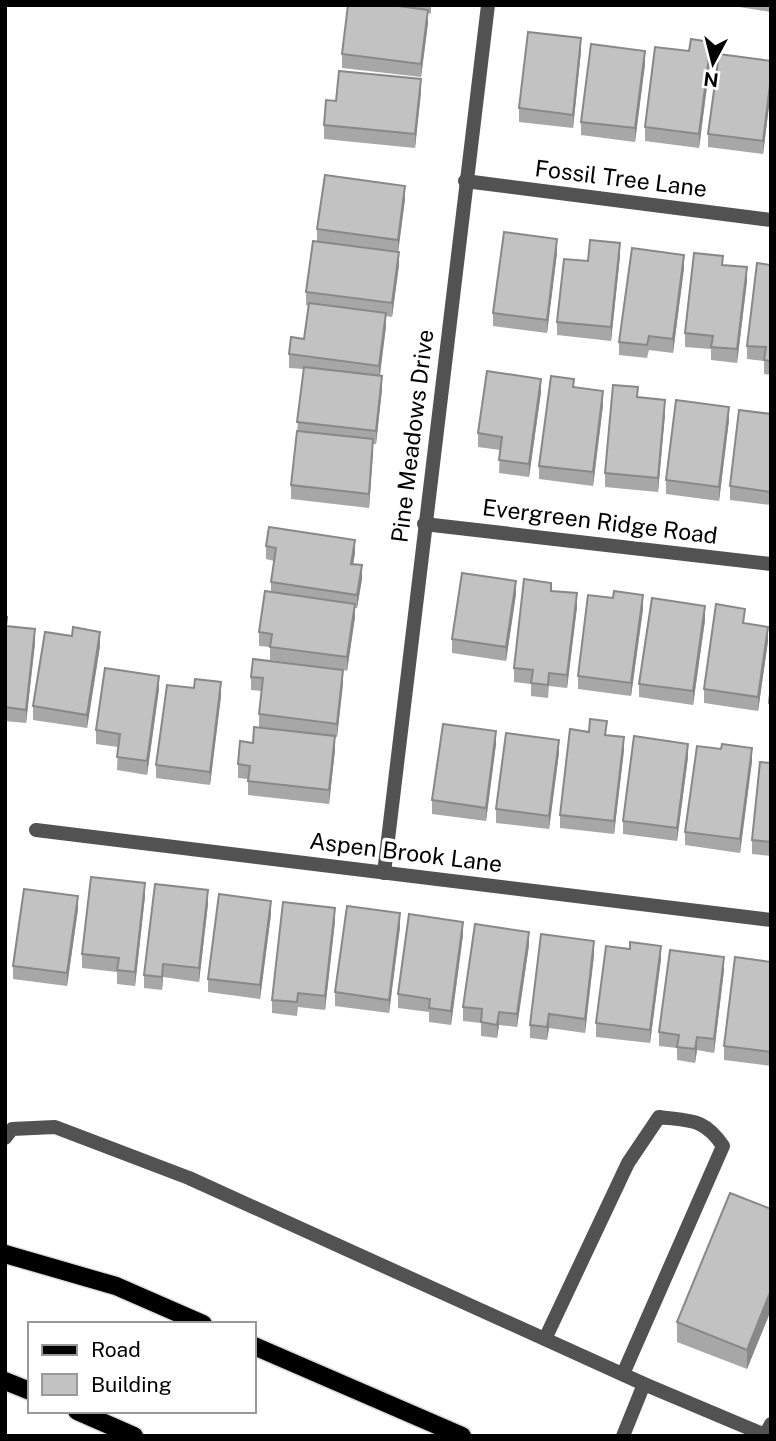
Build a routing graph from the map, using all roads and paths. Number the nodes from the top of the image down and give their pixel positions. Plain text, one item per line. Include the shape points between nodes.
1 (488, 5) edge
2 (466, 181) junction
3 (771, 220) edge
4 (424, 524) junction
5 (771, 564) edge
6 (36, 830) dead end
7 (384, 873) junction
8 (771, 920) edge
9 (5, 1138) edge
10 (5, 1254) edge
11 (198, 1322) edge
12 (545, 1339) junction
13 (256, 1347) edge
14 (623, 1374) junction
15 (5, 1381) edge
16 (644, 1384) junction
17 (28, 1390) edge
18 (82, 1413) edge
19 (771, 1424) edge
20 (134, 1436) edge
21 (462, 1436) edge
22 (623, 1436) edge

1 - 2 street, Pine Meadows Drive
2 - 3 street, Fossil Tree Lane
2 - 4 street, Pine Meadows Drive
4 - 5 street, Evergreen Ridge Road
4 - 7 street, Pine Meadows Drive
6 - 7 street, Aspen Brook Lane
7 - 8 street, Aspen Brook Lane
9 - 12 street via 12,1129 55,1127 189,1178
10 - 11 main road via 116,1286
12 - 14 street
12 - 14 street via 628,1163 659,1118 711,1129 723,1146
13 - 21 main road
14 - 16 street
15 - 17 main road
16 - 19 street via 765,1435
16 - 22 street
18 - 20 main road

